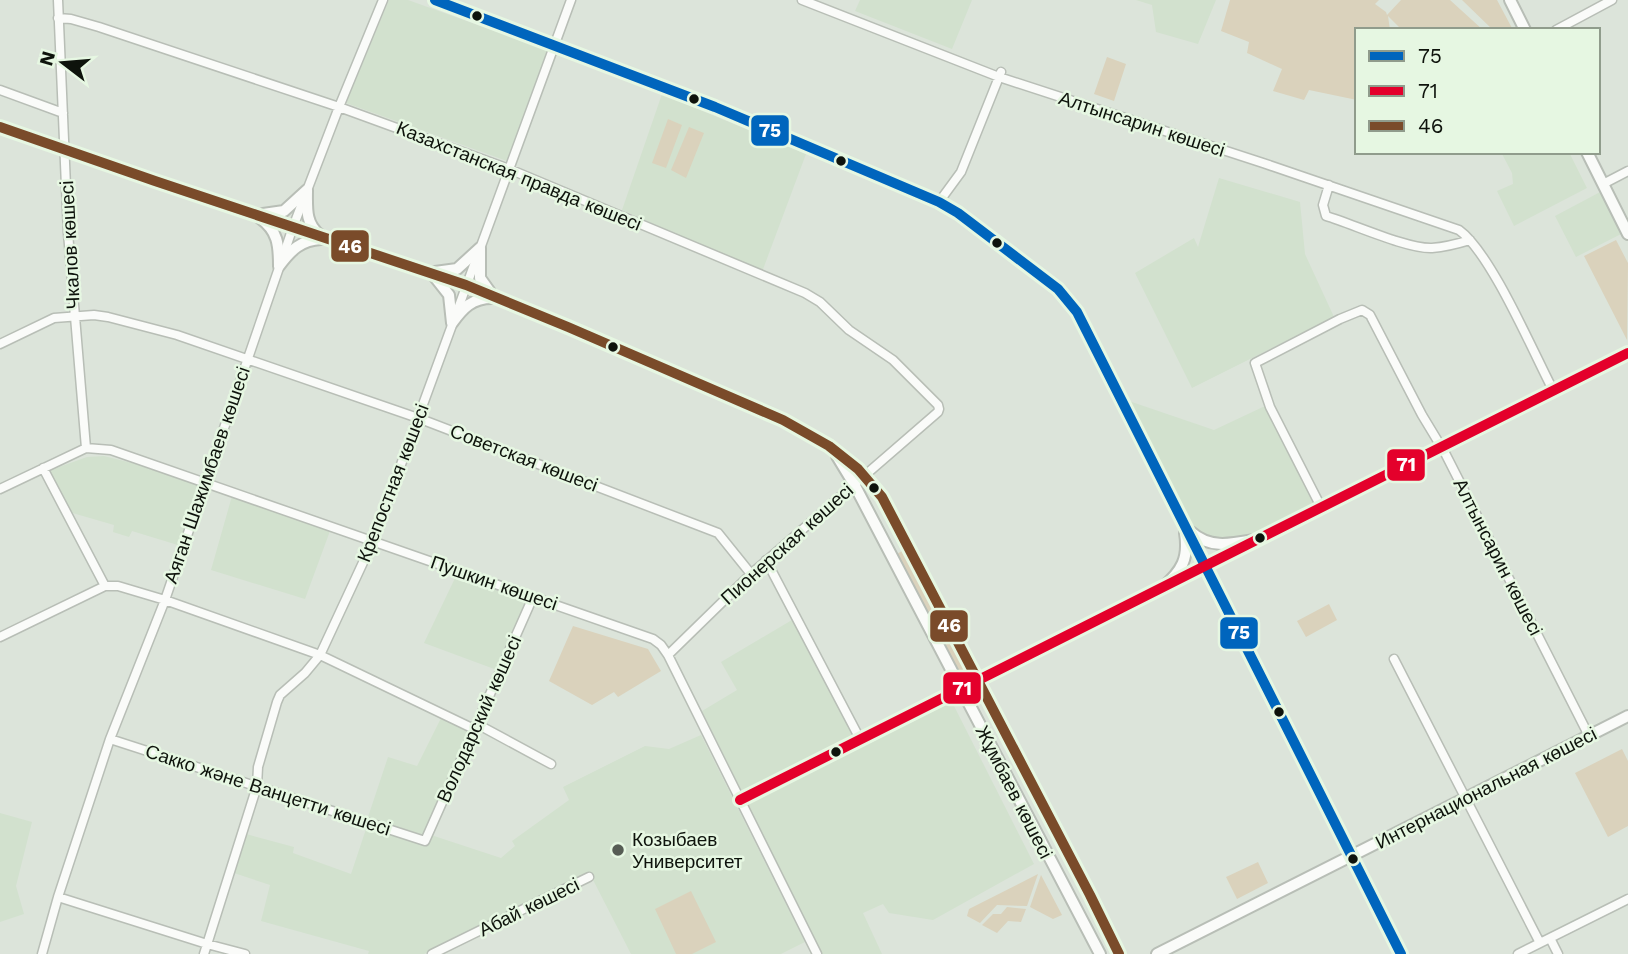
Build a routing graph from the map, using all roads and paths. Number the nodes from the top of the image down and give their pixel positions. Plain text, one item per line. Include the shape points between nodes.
1 (58, 0) edge
2 (383, 0) edge
3 (435, 0) edge
4 (571, 0) edge
5 (803, 0) edge
6 (1510, 0) edge
7 (1612, 0) edge
8 (58, 18) junction
9 (1524, 28) edge
10 (1560, 28) edge
11 (555, 45) junction
12 (1000, 75) junction
13 (0, 90) edge
14 (339, 107) junction
15 (63, 113) junction
16 (0, 127) edge
17 (65, 149) junction
18 (1588, 154) edge
19 (509, 169) junction
20 (1628, 171) edge
21 (1603, 184) junction
22 (1329, 185) junction
23 (307, 190) junction
24 (939, 202) junction
25 (254, 214) junction
26 (293, 227) junction
27 (1628, 234) edge
28 (328, 239) junction
29 (1470, 240) junction
30 (480, 248) junction
31 (279, 266) junction
32 (428, 272) junction
33 (466, 285) junction
34 (498, 298) junction
35 (73, 315) junction
36 (452, 323) junction
37 (0, 344) edge
38 (1628, 353) edge
39 (246, 359) junction
40 (1553, 390) junction
41 (940, 409) joint
42 (418, 418) junction
43 (829, 446) junction
44 (1440, 447) junction
45 (86, 449) junction
46 (43, 468) junction
47 (864, 475) junction
48 (206, 482) junction
49 (855, 484) junction
50 (0, 489) edge
51 (1321, 507) junction
52 (1180, 517) junction
53 (1254, 540) junction
54 (373, 541) junction
55 (766, 560) junction
56 (1205, 566) junction
57 (751, 574) junction
58 (105, 586) junction
59 (1163, 587) junction
60 (533, 597) junction
61 (165, 600) junction
62 (0, 637) edge
63 (668, 655) junction
64 (320, 656) junction
65 (1394, 659) dead end
66 (978, 680) junction
67 (960, 689) junction
68 (1628, 716) edge
69 (475, 727) junction
70 (1589, 736) junction
71 (110, 738) junction
72 (860, 739) junction
73 (551, 764) dead end
74 (257, 786) junction
75 (1465, 798) junction
76 (740, 800) junction
77 (425, 841) joint
78 (1351, 855) junction
79 (589, 877) dead end
80 (58, 897) junction
81 (1628, 899) edge
82 (1550, 938) junction
83 (1540, 943) junction
84 (207, 944) junction
85 (42, 954) edge
86 (204, 954) edge
87 (246, 954) edge
88 (432, 954) edge
89 (817, 954) edge
90 (1100, 954) edge
91 (1119, 954) edge
92 (1157, 954) edge
93 (1401, 954) edge
94 (1518, 954) edge
95 (1558, 954) edge

1 - 8 street, Чкалов көшесі
2 - 14 street, Аяган Шажимбаев көшесі
3 - 11 main road
4 - 11 street, Крепостная көшесі
5 - 12 street, Алтынсарин көшесі
6 - 9 main road
7 - 10 street
8 - 14 street, Казахстанская правда көшесі via 99,27
8 - 15 street, Чкалов көшесі
11 - 19 street, Крепостная көшесі
11 - 24 main road
12 - 22 street, Алтынсарин көшесі
12 - 24 street via 961,172
13 - 15 street
14 - 19 street, Казахстанская правда көшесі
14 - 23 street, Аяган Шажимбаев көшесі
15 - 17 street, Чкалов көшесі
16 - 17 main road, Жұмбаев көшесі
17 - 25 main road, Жұмбаев көшесі
17 - 35 street, Чкалов көшесі
18 - 21 main road
19 - 30 street, Крепостная көшесі
19 - 41 street, Казахстанская правда көшесі via 813,298 893,360
20 - 21 street
21 - 27 main road
22 - 29 street, Алтынсарин көшесі via 1447,225
22 - 29 street via 1323,205 1326,216 1429,248
23 - 25 main road via 284,211
23 - 26 street, Аяган Шажимбаев көшесі
23 - 28 main road via 309,223
24 - 52 main road via 1072,304
25 - 26 main road, Жұмбаев көшесі
25 - 31 main road via 275,233
26 - 28 main road, Жұмбаев көшесі
26 - 31 street, Аяган Шажимбаев көшесі
28 - 31 main road via 300,243
28 - 32 main road, Жұмбаев көшесі
29 - 40 street, Алтынсарин көшесі
30 - 32 main road via 457,269
30 - 33 street, Крепостная көшесі
30 - 34 main road via 481,280
31 - 39 street, Аяган Шажимбаев көшесі
32 - 33 main road, Жұмбаев көшесі
32 - 36 main road via 448,291
33 - 34 main road, Жұмбаев көшесі
33 - 36 street, Крепостная көшесі
34 - 36 main road via 473,301
34 - 43 main road, Жұмбаев көшесі via 783,420
35 - 37 street, Советская көшесі via 54,318
35 - 39 street, Советская көшесі via 108,317
35 - 45 street, Чкалов көшесі
36 - 42 street, Крепостная көшесі
38 - 40 street
39 - 42 street, Советская көшесі
39 - 48 street, Аяган Шажимбаев көшесі
40 - 44 street
41 - 47 street, Пионерская көшесі
42 - 54 street, Крепостная көшесі
42 - 57 street, Советская көшесі via 718,533
43 - 47 main road, Жұмбаев көшесі
43 - 49 main road, Жұмбаев көшесі
44 - 51 street
44 - 51 street, Алтынсарин көшесі via 1370,315 1362,310 1340,319 1255,363 1270,407
44 - 70 street, Алтынсарин көшесі
45 - 46 street
45 - 48 street, Пушкин көшесі via 111,450
46 - 50 street
46 - 58 street
47 - 49 street, Пионерская көшесі
47 - 66 main road, Жұмбаев көшесі via 882,497
48 - 54 street, Пушкин көшесі
48 - 61 street, Аяган Шажимбаев көшесі
49 - 55 street, Пионерская көшесі
49 - 67 main road, Жұмбаев көшесі
51 - 53 street
52 - 53 main road via 1191,532 1208,543
52 - 56 main road
52 - 59 main road via 1185,562
53 - 56 street
54 - 60 street, Пушкин көшесі
54 - 64 street, Крепостная көшесі
55 - 57 street, Пионерская көшесі
55 - 72 street
56 - 59 street
56 - 78 main road
57 - 63 street, Пионерская көшесі
58 - 61 street
58 - 62 street
59 - 66 street
60 - 63 street, Пушкин көшесі via 649,637
60 - 69 street, Володарский көшесі
61 - 64 street
61 - 71 street, Аяган Шажимбаев көшесі
63 - 76 street, Пушкин көшесі
64 - 69 street
64 - 74 street, Крепостная көшесі via 277,702
65 - 75 street
66 - 67 street
66 - 91 main road, Жұмбаев көшесі
67 - 72 street
67 - 90 main road, Жұмбаев көшесі
68 - 70 main road, Интернациональная көшесі
69 - 73 street
69 - 77 street, Володарский көшесі
70 - 75 main road, Интернациональная көшесі
71 - 74 street, Сакко және Ванцетти көшесі
71 - 80 street, Аяган Шажимбаев көшесі
72 - 76 street
74 - 77 street, Сакко және Ванцетти көшесі
74 - 84 street, Крепостная көшесі
75 - 78 main road, Интернациональная көшесі
75 - 83 street
76 - 89 street, Пушкин көшесі
78 - 92 main road, Интернациональная көшесі
78 - 93 main road
79 - 88 street, Абай көшесі
80 - 84 street
80 - 85 street, Аяган Шажимбаев көшесі
81 - 82 street
82 - 83 street
82 - 95 street
83 - 94 street
84 - 86 street, Крепостная көшесі
84 - 87 street

